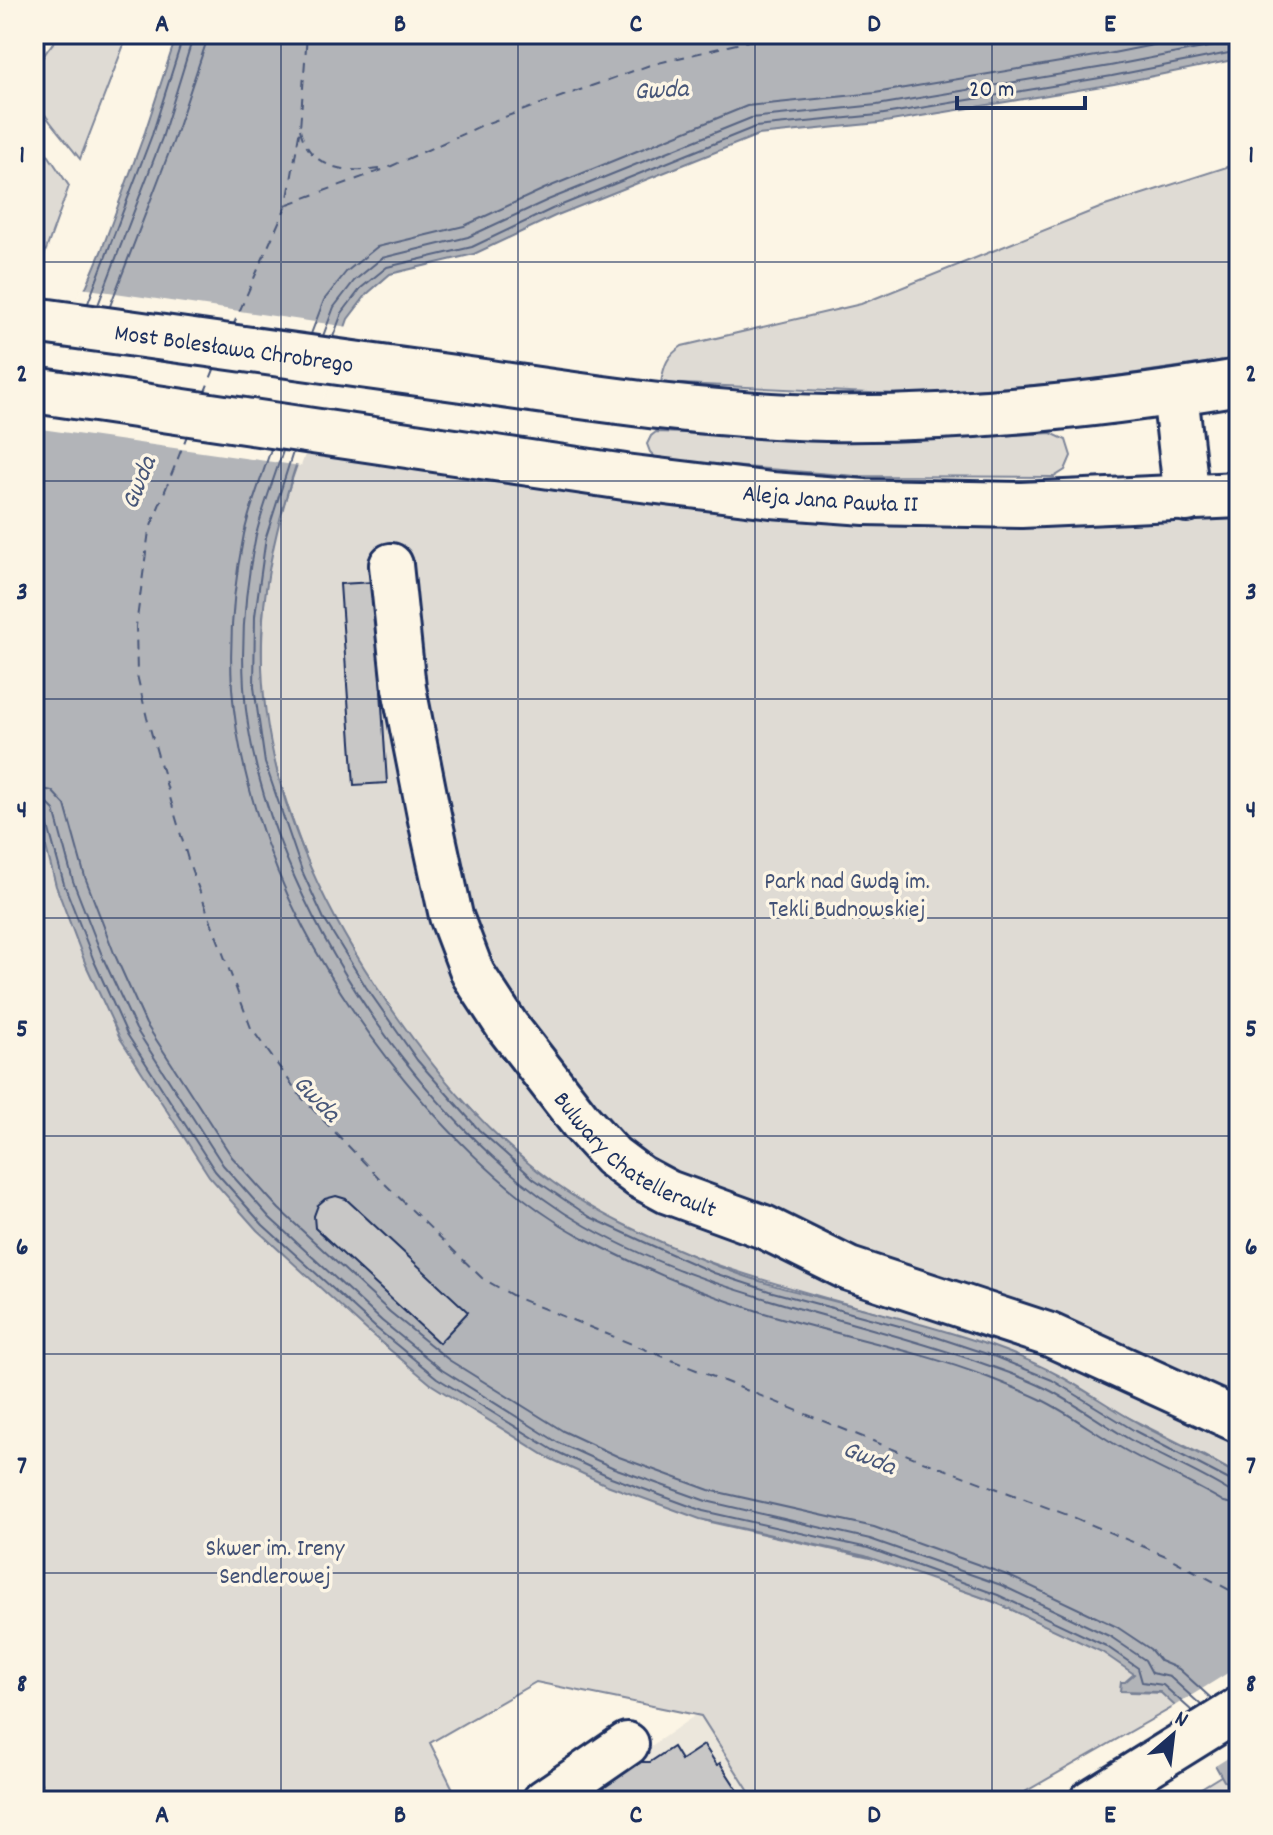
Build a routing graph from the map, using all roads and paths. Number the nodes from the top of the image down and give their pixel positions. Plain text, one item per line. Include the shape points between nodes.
1 (34, 320) edge
2 (1239, 382) edge
3 (34, 390) edge
4 (1175, 393) junction
5 (1239, 495) edge
6 (1187, 499) junction
7 (391, 565) dead end
8 (1239, 1421) edge
9 (1239, 1709) edge
10 (627, 1744) dead end
11 (544, 1801) edge
12 (1091, 1801) edge

1 - 4 main road, Most Bolesława Chrobrego via 699,410 826,418 985,414
2 - 4 main road
3 - 6 main road, Aleja Jana Pawła II via 693,487 849,501 1021,505
4 - 6 main road
5 - 6 main road, Aleja Jana Pawła II
7 - 8 street, Bulwary Chatellerault via 404,688 451,916 473,974 507,1026 612,1156 668,1192 764,1227 849,1269 1050,1335
9 - 12 street
10 - 11 street

